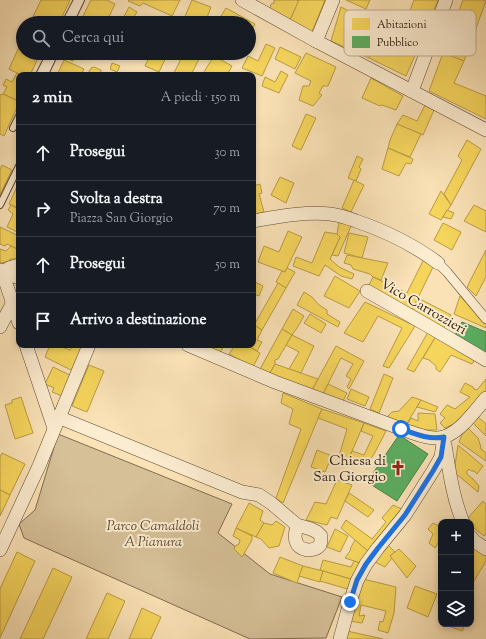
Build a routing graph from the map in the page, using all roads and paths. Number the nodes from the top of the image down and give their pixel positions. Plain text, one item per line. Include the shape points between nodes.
1 (77, 0) edge
2 (82, 0) edge
3 (242, 0) edge
4 (333, 0) edge
5 (446, 0) edge
6 (442, 10) edge
7 (69, 16) edge
8 (74, 16) edge
9 (316, 41) junction
10 (344, 56) edge
11 (345, 56) edge
12 (425, 56) edge
13 (46, 60) edge
14 (52, 60) edge
15 (40, 72) edge
16 (46, 72) edge
17 (412, 91) junction
18 (16, 122) edge
19 (13, 128) dead end
20 (486, 130) edge
21 (16, 172) edge
22 (0, 205) edge
23 (256, 220) edge
24 (438, 264) joint
25 (16, 266) edge
26 (2, 271) edge
27 (16, 277) edge
28 (367, 291) dead end
29 (12, 304) junction
30 (16, 315) edge
31 (486, 319) edge
32 (0, 327) edge
33 (27, 348) edge
34 (88, 348) edge
35 (195, 348) edge
36 (486, 360) edge
37 (486, 398) edge
38 (56, 423) junction
39 (444, 437) junction
40 (462, 519) edge
41 (296, 525) dead end
42 (474, 541) edge
43 (486, 549) edge
44 (0, 550) edge
45 (340, 639) edge

1 - 7 lane
2 - 8 lane
3 - 9 street
4 - 9 street
5 - 6 street
9 - 10 street
11 - 17 street
12 - 17 street
13 - 15 lane
14 - 16 lane
17 - 20 street
18 - 19 lane
21 - 22 lane
23 - 24 street via 312,213 341,216 402,240
24 - 31 street
25 - 26 street
26 - 27 street
26 - 29 street
28 - 36 street, Vico Carrozzieri
29 - 30 street
29 - 32 street
33 - 38 street
34 - 38 street
35 - 39 street via 275,382 410,432 428,438
37 - 39 street via 462,425
38 - 41 street via 242,492 259,495
38 - 44 street
39 - 40 street
39 - 45 street via 438,462 405,515 378,548 357,580
42 - 43 street

